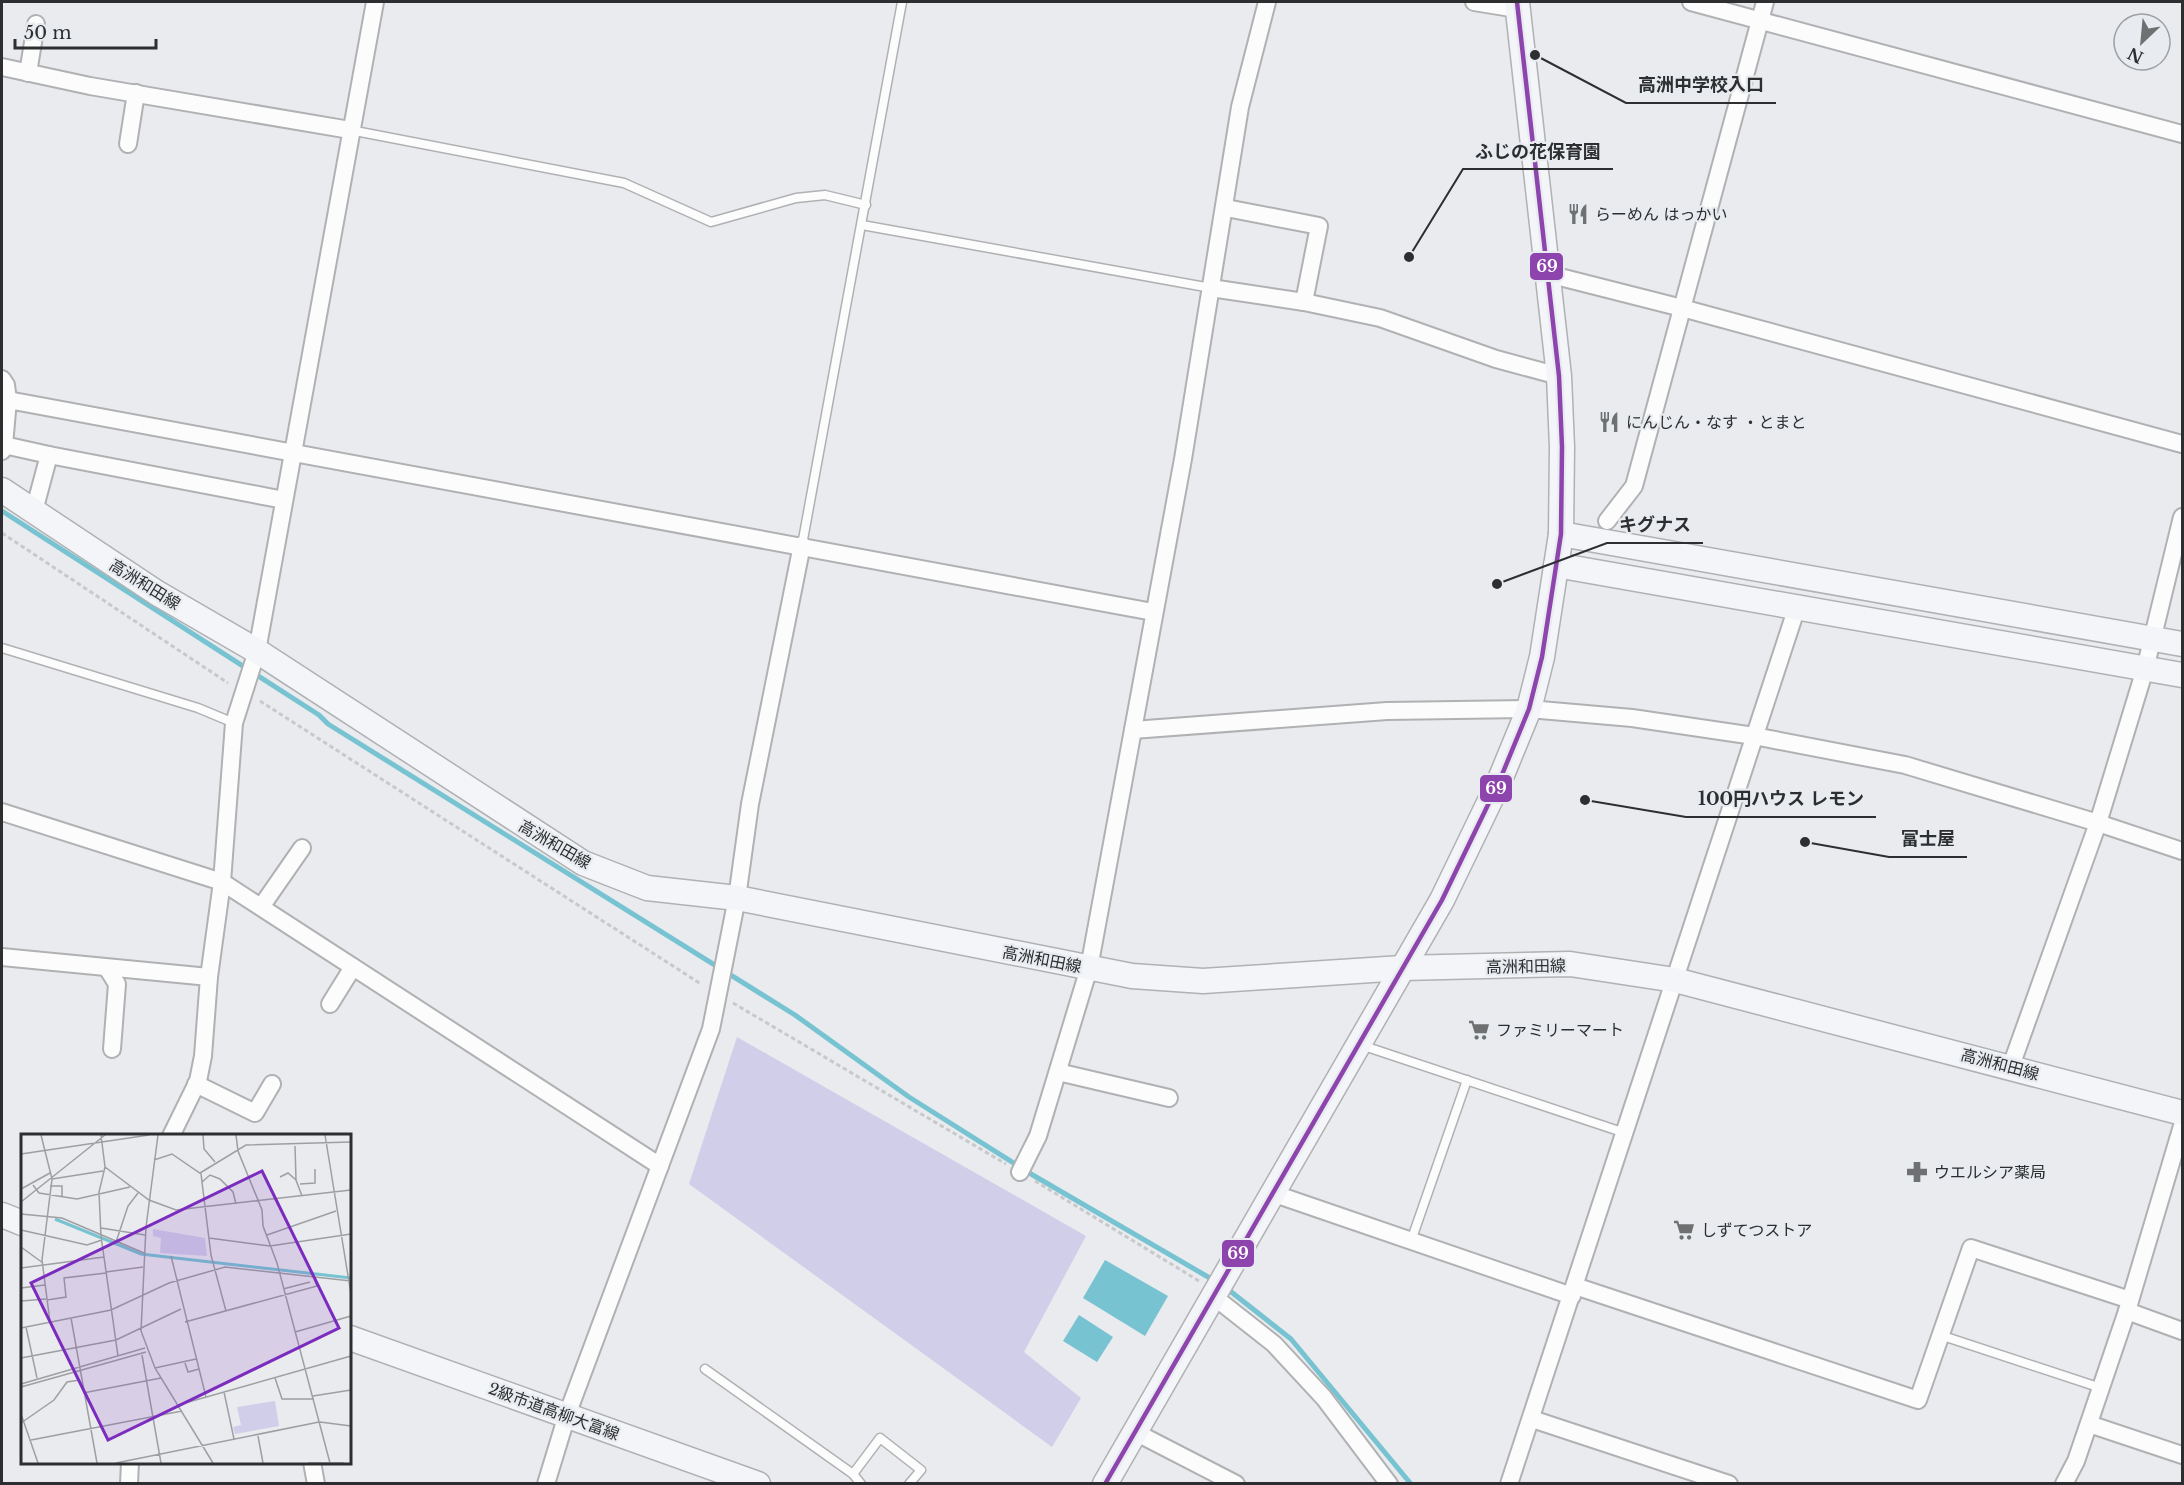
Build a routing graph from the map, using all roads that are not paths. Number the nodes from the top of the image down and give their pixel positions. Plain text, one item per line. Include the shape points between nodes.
1 (375, 2) edge
2 (902, 2) edge
3 (1267, 2) edge
4 (1474, 2) edge
5 (1691, 2) edge
6 (1764, 2) edge
7 (1517, 5) edge
8 (1759, 21) junction
9 (36, 24) dead end
10 (2, 67) edge
11 (28, 73) junction
12 (136, 93) junction
13 (350, 129) junction
14 (2182, 134) edge
15 (128, 144) dead end
16 (866, 205) junction
17 (1226, 208) junction
18 (862, 225) junction
19 (1548, 274) junction
20 (1211, 288) junction
21 (1304, 302) junction
22 (1682, 308) junction
23 (1559, 376) junction
24 (2, 379) edge
25 (8, 400) junction
26 (2182, 444) edge
27 (3, 448) edge
28 (293, 453) junction
29 (49, 455) junction
30 (2, 490) edge
31 (284, 500) junction
32 (34, 512) junction
33 (2182, 517) edge
34 (1607, 521) dead end
35 (1561, 534) junction
36 (802, 545) junction
37 (1556, 565) junction
38 (2177, 566) edge
39 (1797, 607) junction
40 (1154, 612) junction
41 (2152, 638) junction
42 (2182, 644) edge
43 (2, 648) edge
44 (257, 651) junction
45 (2145, 669) junction
46 (2182, 675) edge
47 (1529, 709) junction
48 (234, 723) junction
49 (1133, 730) junction
50 (1754, 736) junction
51 (2, 812) edge
52 (2098, 823) junction
53 (302, 848) dead end
54 (2182, 851) edge
55 (222, 882) junction
56 (737, 898) junction
57 (261, 907) junction
58 (2, 957) edge
59 (353, 967) junction
60 (106, 968) junction
61 (1402, 968) junction
62 (1089, 969) junction
63 (209, 977) junction
64 (1675, 980) junction
65 (330, 1004) dead end
66 (1358, 1044) junction
67 (112, 1049) dead end
68 (2011, 1066) junction
69 (1058, 1072) junction
70 (1467, 1080) junction
71 (196, 1084) junction
72 (272, 1084) dead end
73 (1169, 1098) dead end
74 (2182, 1113) edge
75 (2182, 1126) edge
76 (1625, 1133) junction
77 (172, 1134) edge
78 (660, 1166) junction
79 (1020, 1172) road end
80 (1272, 1193) junction
81 (2, 1215) edge
82 (21, 1223) edge
83 (1411, 1241) junction
84 (1209, 1290) junction
85 (1573, 1291) junction
86 (2129, 1306) junction
87 (2182, 1331) edge
88 (1940, 1335) junction
89 (351, 1338) edge
90 (705, 1369) dead end
91 (2101, 1388) junction
92 (567, 1415) junction
93 (1532, 1419) junction
94 (2089, 1424) junction
95 (1135, 1432) junction
96 (2182, 1455) edge
97 (130, 1464) edge
98 (312, 1464) edge
99 (853, 1474) junction
100 (1388, 1483) edge
101 (129, 1484) edge
102 (316, 1484) edge
103 (546, 1484) edge
104 (758, 1484) edge
105 (861, 1484) edge
106 (909, 1484) edge
107 (1106, 1484) edge
108 (1236, 1484) edge
109 (1509, 1484) edge
110 (1729, 1484) edge
111 (2064, 1484) edge

1 - 13 street
2 - 16 lane
3 - 17 street via 1240,107
4 - 7 street
5 - 8 street
6 - 8 street
7 - 19 street
8 - 14 street
8 - 22 street
9 - 11 street
10 - 11 street
11 - 12 street
12 - 13 street
12 - 15 street
13 - 16 lane via 624,183 711,222 796,198 825,195
13 - 28 street
16 - 18 lane
17 - 20 street
17 - 21 street via 1319,226
18 - 20 lane
18 - 36 lane
19 - 22 street
19 - 23 street
20 - 21 street
20 - 40 street
21 - 23 street via 1380,318 1496,359
22 - 26 street
22 - 34 street via 1634,486
23 - 35 street
24 - 25 street
25 - 27 street
25 - 28 street
27 - 29 street
28 - 31 street
28 - 36 street
29 - 31 street
29 - 32 street
30 - 32 street, 高洲和田線
31 - 44 street
32 - 44 street, 高洲和田線 via 157,593
33 - 38 street
35 - 37 street
35 - 41 street
36 - 40 street
36 - 56 street via 750,804
37 - 39 street
37 - 47 street via 1542,657
38 - 41 street
39 - 45 street
39 - 50 street
40 - 49 street
41 - 42 street
41 - 45 street
43 - 48 lane via 198,708
44 - 48 street
44 - 56 street, 高洲和田線 via 583,863 647,888
45 - 46 street
45 - 52 street
47 - 49 street via 1387,711
47 - 50 street via 1632,718
47 - 61 street via 1500,782 1442,900
48 - 55 street
49 - 62 street
50 - 52 street via 1905,765
50 - 64 street
51 - 55 street
52 - 54 street
52 - 68 street
53 - 57 street
55 - 57 street
55 - 63 street
56 - 62 street, 高洲和田線
56 - 78 street via 711,1029
57 - 59 street
58 - 60 street
59 - 65 street
59 - 78 street
60 - 63 street
60 - 67 street via 117,984
61 - 62 street, 高洲和田線 via 1203,981
61 - 64 street, 高洲和田線 via 1570,964
61 - 66 street
62 - 69 street
63 - 71 street via 203,1056
64 - 68 street, 高洲和田線
64 - 76 street
66 - 70 lane
66 - 80 street
68 - 74 street, 高洲和田線
69 - 73 street
69 - 79 street via 1038,1136
70 - 76 lane
70 - 83 lane
71 - 72 street via 255,1113
71 - 77 street
75 - 86 street
76 - 85 street
78 - 92 street
80 - 83 street
80 - 84 street
81 - 82 street
83 - 85 street
84 - 95 street
84 - 100 street via 1274,1344 1324,1398
85 - 88 street via 1918,1400
85 - 93 street
86 - 87 street
86 - 88 street via 1971,1248
86 - 91 street
88 - 91 lane
89 - 92 street, 2級市道高柳大富線
90 - 99 lane
91 - 94 street
92 - 103 street
92 - 104 street, 2級市道高柳大富線
93 - 109 street
93 - 110 street
94 - 96 street
94 - 111 street
95 - 107 street
95 - 108 street
97 - 101 street
98 - 102 street
99 - 105 lane
99 - 106 lane via 880,1438 921,1470

